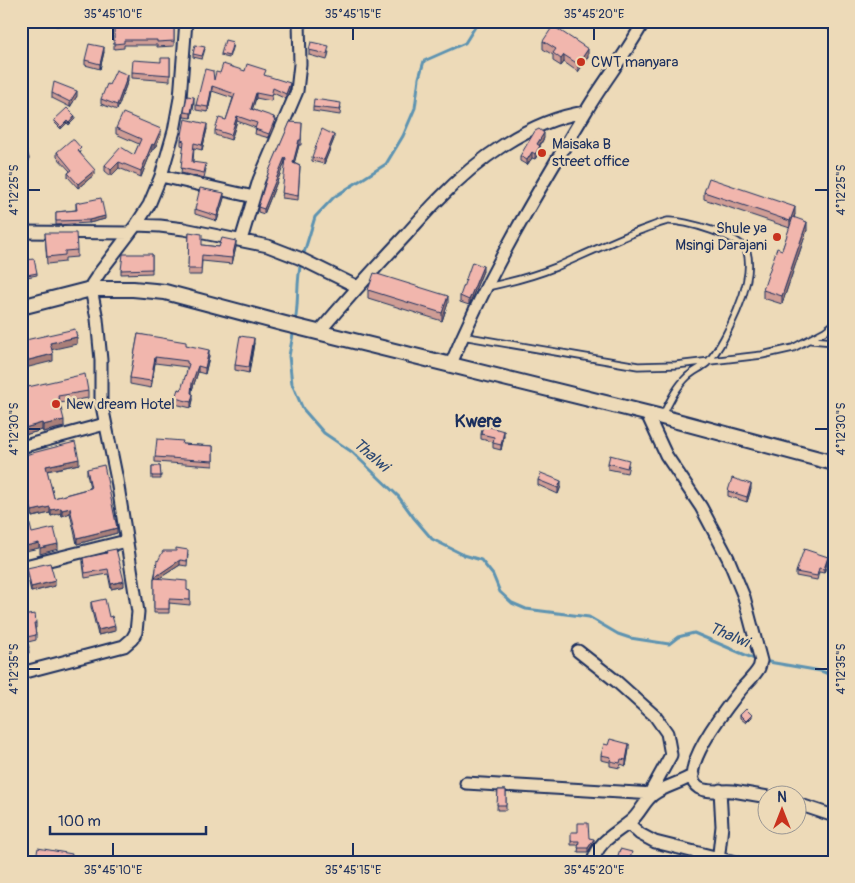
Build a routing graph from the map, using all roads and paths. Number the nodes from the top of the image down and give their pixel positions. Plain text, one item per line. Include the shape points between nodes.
1 (186, 21) edge
2 (299, 21) edge
3 (644, 21) edge
4 (827, 21) edge
5 (834, 24) edge
6 (585, 112) junction
7 (162, 176) junction
8 (254, 197) junction
9 (133, 229) junction
10 (21, 232) edge
11 (241, 240) junction
12 (358, 287) junction
13 (486, 288) junction
14 (91, 289) junction
15 (21, 307) edge
16 (834, 324) edge
17 (319, 332) junction
18 (462, 336) junction
19 (809, 340) junction
20 (834, 342) edge
21 (707, 363) junction
22 (451, 364) junction
23 (647, 414) junction
24 (662, 417) junction
25 (105, 424) junction
26 (21, 447) edge
27 (834, 463) edge
28 (126, 541) junction
29 (21, 567) edge
30 (578, 651) dead end
31 (21, 672) edge
32 (693, 774) junction
33 (466, 783) dead end
34 (720, 790) junction
35 (652, 794) junction
36 (758, 796) edge
37 (808, 807) edge
38 (834, 816) edge
39 (628, 823) junction
40 (718, 860) edge
41 (593, 862) edge
42 (735, 862) edge

1 - 7 street via 180,98
2 - 8 street via 297,91
3 - 6 street
4 - 5 street
6 - 12 street via 543,124 482,160 436,201
6 - 13 street via 516,229
7 - 8 street
7 - 9 street via 149,205
8 - 11 street
9 - 10 street
9 - 11 street via 160,226
9 - 14 street
11 - 12 street via 282,251
12 - 17 street
13 - 18 street
13 - 21 lane via 554,268 669,221 699,225 744,247 748,264 738,309
14 - 15 street
14 - 17 street via 165,292
14 - 25 street via 101,360 100,393
16 - 19 lane
17 - 22 street
18 - 21 lane via 638,366
18 - 22 street
19 - 20 lane
19 - 21 lane via 793,348 762,355
21 - 24 lane via 687,377
22 - 23 street
23 - 24 street
23 - 32 street via 666,455 722,544 744,597 761,661 759,669 706,739
24 - 27 street
25 - 26 street
25 - 28 street via 118,480
28 - 29 street
28 - 31 street via 138,612 138,625 132,639 124,646
30 - 35 street via 655,716 667,733 671,755
32 - 34 street via 695,785 700,789
32 - 35 street
33 - 35 street
34 - 36 street
34 - 40 street via 722,826
35 - 39 street
37 - 38 street
39 - 40 street via 654,842 686,848
39 - 41 street via 600,845
40 - 42 street

